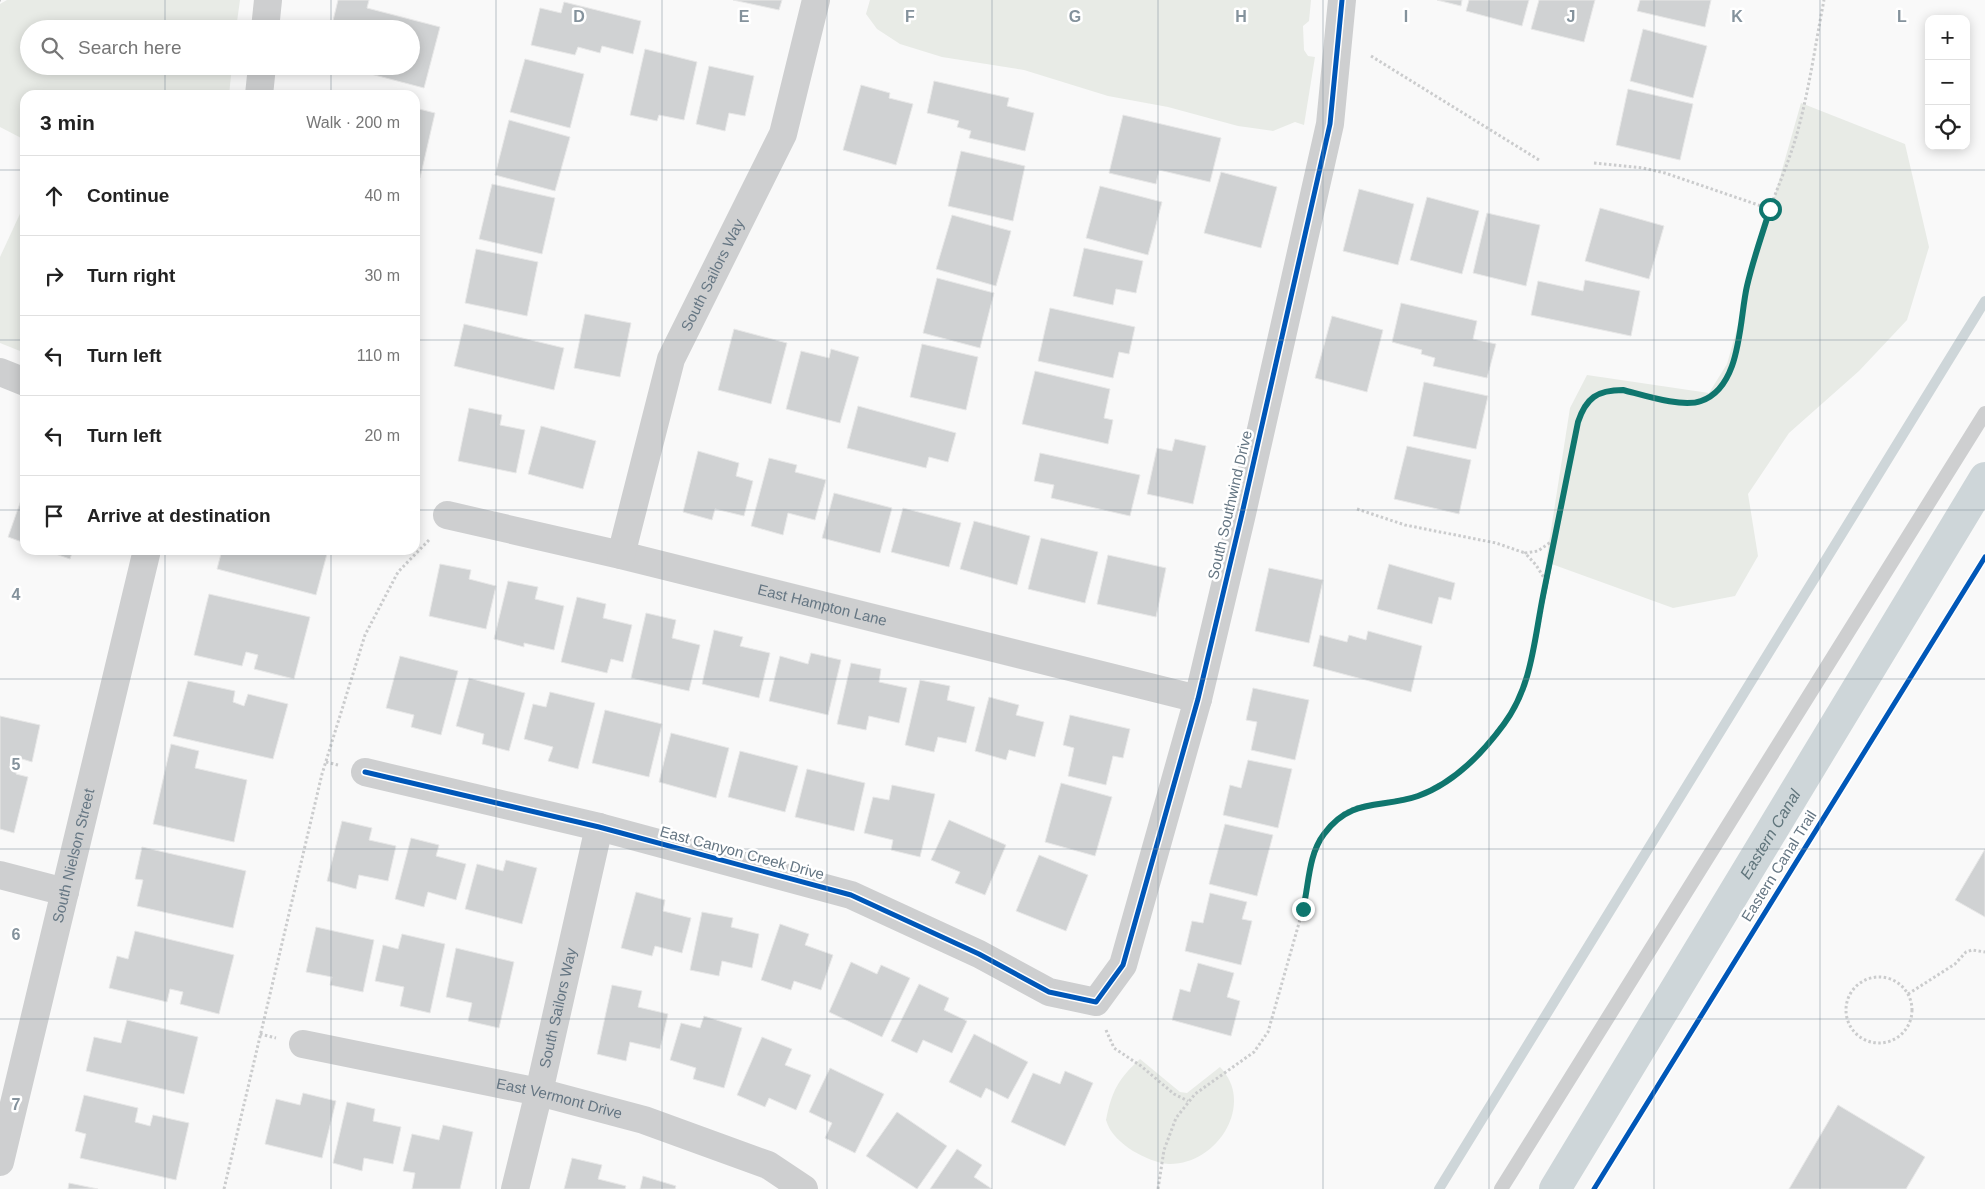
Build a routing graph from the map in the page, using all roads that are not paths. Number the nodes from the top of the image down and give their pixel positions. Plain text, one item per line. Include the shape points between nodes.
1 (268, 0) edge
2 (816, 0) edge
3 (1342, 0) edge
4 (267, 20) edge
5 (261, 75) edge
6 (260, 90) edge
7 (0, 372) edge
8 (20, 380) edge
9 (1985, 413) edge
10 (442, 524) road end
11 (146, 555) edge
12 (621, 555) junction
13 (1198, 699) junction
14 (365, 772) dead end
15 (599, 827) junction
16 (0, 875) edge
17 (65, 892) junction
18 (1096, 1002) joint
19 (303, 1044) dead end
20 (539, 1092) junction
21 (0, 1162) edge
22 (515, 1189) edge
23 (804, 1189) edge
24 (1501, 1189) edge

1 - 4 street
2 - 12 street, South Sailors Way via 783,134 671,359
3 - 13 street, South Southwind Drive via 1330,124
5 - 6 street
7 - 8 street
9 - 24 lane
10 - 12 street, East Hampton Lane
11 - 17 street, South Nielson Street
12 - 13 street, East Hampton Lane
13 - 18 street, South Southwind Drive via 1122,965
14 - 15 street, East Canyon Creek Drive
15 - 18 street, East Canyon Creek Drive via 851,895 979,954 1049,992
15 - 20 street, South Sailors Way
16 - 17 street
17 - 21 street, South Nielson Street
19 - 20 street, East Vermont Drive
20 - 22 street, South Sailors Way
20 - 23 street, East Vermont Drive via 644,1120 768,1165

